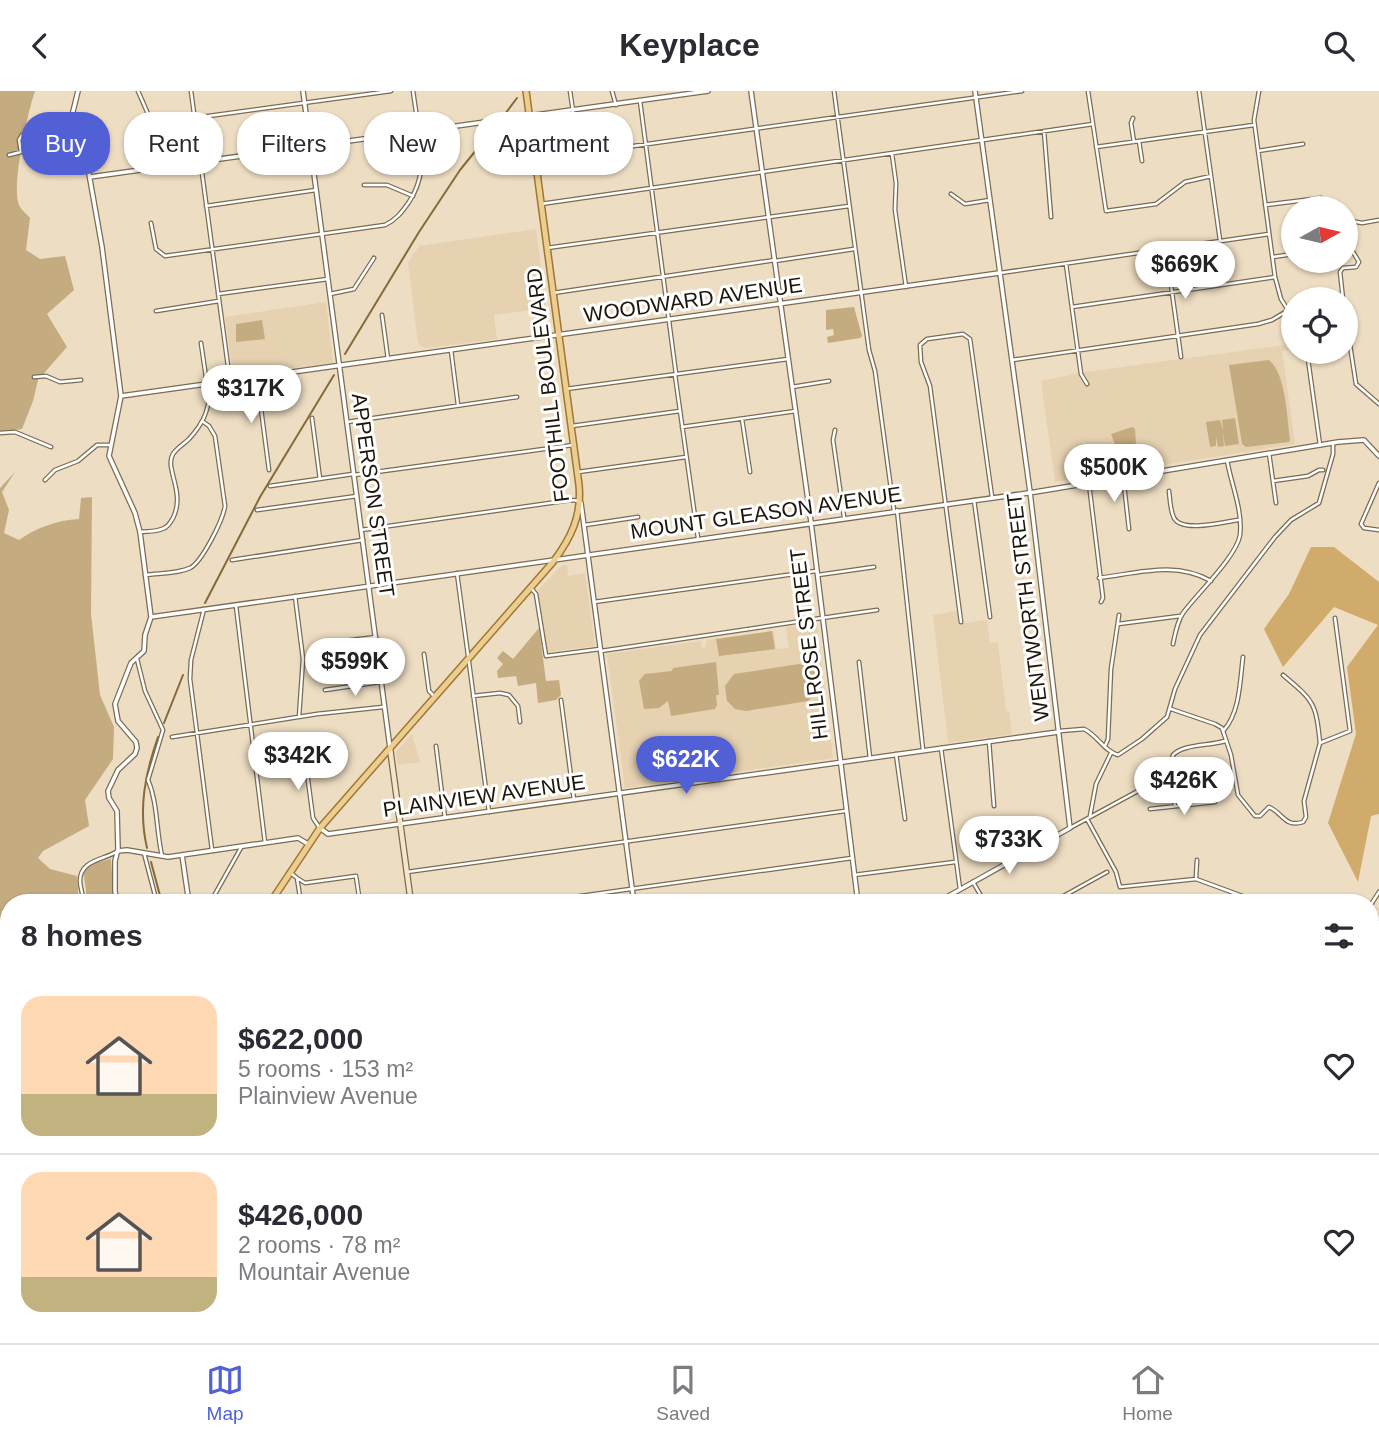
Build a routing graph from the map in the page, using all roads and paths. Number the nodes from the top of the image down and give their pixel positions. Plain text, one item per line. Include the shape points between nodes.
1 (78, 91) edge
2 (138, 91) edge
3 (191, 91) edge
4 (303, 91) edge
5 (391, 91) edge
6 (413, 91) edge
7 (526, 91) edge
8 (570, 91) edge
9 (612, 91) edge
10 (705, 91) edge
11 (751, 91) edge
12 (834, 91) edge
13 (975, 91) edge
14 (1022, 91) edge
15 (1088, 91) edge
16 (1199, 91) edge
17 (1259, 91) edge
18 (976, 98) junction
19 (640, 101) junction
20 (304, 103) junction
21 (616, 105) junction
22 (573, 111) junction
23 (72, 112) edge
24 (147, 112) edge
25 (193, 112) edge
26 (305, 112) edge
27 (416, 112) edge
28 (529, 112) edge
29 (566, 112) edge
30 (223, 114) edge
31 (837, 117) junction
32 (1133, 118) dead end
33 (1093, 124) junction
34 (1254, 125) junction
35 (757, 129) junction
36 (1044, 131) junction
37 (1205, 132) junction
38 (982, 141) junction
39 (1137, 142) junction
40 (1303, 144) dead end
41 (646, 145) junction
42 (633, 147) edge
43 (1096, 147) junction
44 (1258, 151) junction
45 (21, 152) edge
46 (892, 154) junction
47 (9, 155) dead end
48 (843, 161) junction
49 (1142, 161) dead end
50 (124, 172) edge
51 (763, 173) junction
52 (202, 175) edge
53 (314, 175) edge
54 (420, 175) edge
55 (537, 175) edge
56 (1211, 176) junction
57 (90, 177) joint
58 (364, 185) dead end
59 (652, 189) junction
60 (316, 190) junction
61 (951, 194) dead end
62 (412, 196) junction
63 (990, 200) junction
64 (1281, 203) edge
65 (541, 204) junction
66 (849, 205) junction
67 (1265, 205) junction
68 (206, 206) junction
69 (769, 217) junction
70 (1051, 217) dead end
71 (1379, 220) edge
72 (1358, 222) edge
73 (151, 223) dead end
74 (657, 233) junction
75 (1269, 234) junction
76 (322, 235) junction
77 (1220, 240) junction
78 (212, 249) junction
79 (547, 249) junction
80 (855, 249) junction
81 (1166, 249) junction
82 (1281, 256) edge
83 (1273, 257) junction
84 (374, 258) dead end
85 (775, 261) junction
86 (1066, 263) junction
87 (1000, 273) junction
88 (663, 277) junction
89 (1275, 277) junction
90 (328, 279) junction
91 (906, 286) junction
92 (1172, 292) junction
93 (553, 293) junction
94 (861, 293) junction
95 (218, 294) junction
96 (330, 294) junction
97 (1281, 299) edge
98 (219, 301) junction
99 (781, 304) junction
100 (1072, 307) junction
101 (156, 311) dead end
102 (1281, 314) edge
103 (382, 315) dead end
104 (668, 320) junction
105 (558, 335) junction
106 (1178, 336) junction
107 (201, 343) dead end
108 (451, 350) junction
109 (1078, 351) junction
110 (1181, 356) dead end
111 (388, 359) junction
112 (788, 359) junction
113 (1012, 360) junction
114 (1309, 364) edge
115 (1353, 364) edge
116 (340, 366) junction
117 (676, 374) junction
118 (33, 377) dead end
119 (257, 378) junction
120 (81, 380) dead end
121 (829, 380) dead end
122 (230, 381) junction
123 (208, 384) junction
124 (1087, 384) dead end
125 (792, 387) junction
126 (566, 390) junction
127 (121, 396) junction
128 (517, 397) dead end
129 (1379, 404) edge
130 (458, 405) junction
131 (680, 411) junction
132 (796, 411) junction
133 (312, 418) dead end
134 (742, 419) junction
135 (202, 421) junction
136 (347, 422) junction
137 (570, 426) junction
138 (682, 427) junction
139 (835, 430) dead end
140 (0, 433) edge
141 (1333, 443) junction
142 (110, 445) junction
143 (573, 445) junction
144 (1320, 445) junction
145 (51, 447) dead end
146 (1269, 453) junction
147 (1379, 456) edge
148 (686, 457) junction
149 (1227, 460) junction
150 (269, 470) dead end
151 (1323, 470) dead end
152 (577, 472) junction
153 (750, 473) dead end
154 (354, 474) junction
155 (1123, 476) junction
156 (320, 479) junction
157 (45, 480) dead end
158 (1273, 481) junction
159 (1379, 482) edge
160 (1088, 483) junction
161 (270, 486) dead end
162 (1169, 491) dead end
163 (1030, 492) junction
164 (357, 496) junction
165 (992, 497) junction
166 (580, 499) junction
167 (974, 500) junction
168 (947, 503) junction
169 (1276, 503) dead end
170 (257, 510) dead end
171 (895, 510) junction
172 (638, 517) dead end
173 (844, 517) junction
174 (1239, 520) junction
175 (811, 522) junction
176 (585, 525) junction
177 (1129, 529) dead end
178 (361, 530) junction
179 (1379, 530) edge
180 (140, 533) junction
181 (698, 538) junction
182 (363, 540) junction
183 (588, 554) junction
184 (556, 558) junction
185 (232, 560) dead end
186 (874, 567) dead end
187 (457, 573) junction
188 (817, 573) junction
189 (145, 575) junction
190 (1099, 578) junction
191 (1211, 581) junction
192 (370, 585) junction
193 (531, 588) junction
194 (295, 596) junction
195 (1101, 602) dead end
196 (594, 603) junction
197 (236, 605) junction
198 (204, 610) junction
199 (877, 611) dead end
200 (1119, 615) dead end
201 (1181, 616) junction
202 (151, 617) junction
203 (990, 617) dead end
204 (822, 618) junction
205 (1335, 618) dead end
206 (961, 622) dead end
207 (1118, 624) junction
208 (376, 637) junction
209 (320, 644) dead end
210 (1173, 644) dead end
211 (601, 650) junction
212 (424, 654) dead end
213 (1243, 657) dead end
214 (136, 658) junction
215 (468, 658) junction
216 (859, 662) dead end
217 (1283, 675) dead end
218 (382, 682) junction
219 (325, 690) dead end
220 (434, 696) junction
221 (473, 697) junction
222 (561, 700) dead end
223 (385, 707) junction
224 (1171, 709) junction
225 (299, 717) junction
226 (520, 722) dead end
227 (249, 726) junction
228 (1224, 730) junction
229 (1059, 731) junction
230 (197, 733) junction
231 (172, 737) dead end
232 (989, 741) junction
233 (1225, 741) junction
234 (303, 742) dead end
235 (1320, 743) junction
236 (436, 746) dead end
237 (1105, 746) junction
238 (390, 748) junction
239 (941, 748) junction
240 (923, 750) junction
241 (1112, 753) junction
242 (896, 754) junction
243 (870, 758) junction
244 (839, 762) junction
245 (1171, 773) junction
246 (620, 793) junction
247 (574, 800) junction
248 (1215, 802) dead end
249 (994, 806) dead end
250 (1175, 806) junction
251 (1150, 809) dead end
252 (845, 811) junction
253 (489, 812) junction
254 (445, 818) junction
255 (1088, 818) junction
256 (905, 819) dead end
257 (401, 824) junction
258 (320, 828) junction
259 (1070, 828) junction
260 (626, 841) junction
261 (265, 843) junction
262 (308, 844) junction
263 (242, 846) junction
264 (212, 850) junction
265 (118, 851) junction
266 (144, 853) junction
267 (182, 855) junction
268 (162, 856) junction
269 (852, 858) junction
270 (1197, 860) dead end
271 (955, 861) junction
272 (289, 871) junction
273 (407, 872) junction
274 (1107, 872) dead end
275 (854, 875) junction
276 (297, 878) junction
277 (1196, 879) junction
278 (973, 882) junction
279 (632, 889) junction
280 (960, 889) junction
281 (82, 894) edge
282 (115, 894) edge
283 (155, 894) edge
284 (188, 894) edge
285 (215, 894) edge
286 (275, 894) edge
287 (300, 894) edge
288 (359, 894) edge
289 (410, 894) edge
290 (596, 894) edge
291 (633, 894) edge
292 (855, 894) edge
293 (951, 894) edge
294 (980, 894) edge
295 (1067, 894) edge
296 (1237, 894) edge

1 - 23 street
2 - 24 street
3 - 25 street
4 - 20 street, APPERSON STREET
5 - 20 street
6 - 27 street
7 - 28 main road, FOOTHILL BOULEVARD
8 - 22 street
9 - 21 street
10 - 19 street
11 - 35 street, HILLROSE STREET
12 - 31 street
13 - 18 street, WENTWORTH STREET
14 - 18 street
15 - 33 street
16 - 37 street
17 - 34 street
18 - 31 street
18 - 38 street, WENTWORTH STREET
19 - 21 street
19 - 41 street
20 - 26 street, APPERSON STREET
20 - 30 street
21 - 22 street
22 - 29 street
31 - 35 street
31 - 48 street
32 - 39 street
33 - 36 street
33 - 43 street
34 - 37 street
34 - 44 street
35 - 41 street
35 - 51 street, HILLROSE STREET
36 - 38 street
36 - 70 street
37 - 39 street
37 - 56 street
38 - 46 street
38 - 63 street, WENTWORTH STREET
39 - 43 street
39 - 49 street
40 - 44 street
41 - 42 street
41 - 59 street
43 - 56 street via 1107,211 1156,204 1185,182
44 - 67 street
45 - 47 street
46 - 48 street
46 - 91 street
48 - 51 street
48 - 66 street
50 - 57 street
51 - 59 street
51 - 69 street, HILLROSE STREET
52 - 68 street
53 - 60 street, APPERSON STREET
54 - 62 street
55 - 65 main road, FOOTHILL BOULEVARD
56 - 77 street
57 - 127 street
58 - 62 street via 387,185
59 - 65 street
59 - 74 street
60 - 68 street
60 - 76 street, APPERSON STREET
61 - 63 street via 965,204
62 - 76 street via 400,215 385,225
63 - 87 street, WENTWORTH STREET
64 - 67 street
65 - 79 main road, FOOTHILL BOULEVARD
66 - 69 street
66 - 80 street
67 - 75 street
68 - 78 street
69 - 74 street
69 - 85 street, HILLROSE STREET
71 - 72 street
73 - 78 street via 155,246 165,256
74 - 79 street
74 - 88 street
75 - 77 street, WOODWARD AVENUE
75 - 83 street
76 - 78 street
76 - 90 street, APPERSON STREET
77 - 81 street, WOODWARD AVENUE
78 - 95 street
79 - 93 main road, FOOTHILL BOULEVARD
80 - 85 street
80 - 94 street
81 - 86 street, WOODWARD AVENUE
81 - 92 street
82 - 83 street
83 - 89 street
84 - 96 street via 354,289
85 - 88 street
85 - 99 street, HILLROSE STREET
86 - 87 street, WOODWARD AVENUE
86 - 100 street
87 - 91 street, WOODWARD AVENUE
87 - 113 street, WENTWORTH STREET
88 - 93 street
88 - 104 street
89 - 92 street
89 - 97 street
90 - 95 street
90 - 96 street, APPERSON STREET
91 - 94 street, WOODWARD AVENUE
92 - 100 street
92 - 106 street
93 - 105 main road, FOOTHILL BOULEVARD
94 - 99 street, WOODWARD AVENUE
94 - 171 street
95 - 98 street
96 - 116 street, APPERSON STREET
98 - 101 street
98 - 122 street
99 - 104 street, WOODWARD AVENUE
99 - 112 street, HILLROSE STREET
100 - 109 street
102 - 106 street via 1258,324
103 - 111 street
104 - 105 street, WOODWARD AVENUE
104 - 117 street
105 - 108 street, WOODWARD AVENUE
105 - 126 main road, FOOTHILL BOULEVARD
106 - 109 street
106 - 110 street
107 - 123 street
108 - 111 street, WOODWARD AVENUE
108 - 130 street
109 - 113 street
109 - 124 street
111 - 116 street, WOODWARD AVENUE
112 - 117 street
112 - 125 street, HILLROSE STREET
113 - 163 street, WENTWORTH STREET
114 - 144 street
115 - 129 street via 1356,384
116 - 119 street, WOODWARD AVENUE
116 - 136 street, APPERSON STREET
117 - 126 street
117 - 131 street
118 - 120 street
119 - 122 street, WOODWARD AVENUE
119 - 150 street
121 - 125 street
122 - 123 street, WOODWARD AVENUE
123 - 127 street, WOODWARD AVENUE
123 - 135 street via 210,404
125 - 132 street, HILLROSE STREET
126 - 137 main road, FOOTHILL BOULEVARD
127 - 142 street
128 - 130 street
130 - 136 street
131 - 137 street
131 - 138 street
132 - 134 street
132 - 175 street, HILLROSE STREET
133 - 156 street
134 - 138 street
134 - 153 street
135 - 180 street via 171,458 179,503 170,523
135 - 189 street via 214,431 225,506 222,516 195,565
136 - 154 street, APPERSON STREET
137 - 143 main road, FOOTHILL BOULEVARD
138 - 148 street
139 - 173 street
140 - 145 street via 15,432
141 - 144 street, MOUNT GLEASON AVENUE
141 - 147 street, MOUNT GLEASON AVENUE via 1364,440
141 - 224 street via 1319,503 1275,537 1200,635 1175,689
142 - 157 street via 97,445
142 - 180 street via 110,463
143 - 152 main road, FOOTHILL BOULEVARD
143 - 154 street
144 - 146 street, MOUNT GLEASON AVENUE
146 - 149 street, MOUNT GLEASON AVENUE
146 - 158 street
148 - 152 street
148 - 181 street
149 - 155 street, MOUNT GLEASON AVENUE
149 - 174 street
151 - 158 street
152 - 166 main road, FOOTHILL BOULEVARD
154 - 156 street
154 - 164 street, APPERSON STREET
155 - 160 street, MOUNT GLEASON AVENUE
155 - 177 street
156 - 161 street
158 - 169 street
159 - 179 street via 1361,524
160 - 163 street, MOUNT GLEASON AVENUE
160 - 190 street
162 - 174 street via 1174,518 1180,524
163 - 165 street, MOUNT GLEASON AVENUE
163 - 229 street, WENTWORTH STREET
164 - 170 street
164 - 178 street, APPERSON STREET
165 - 167 street, MOUNT GLEASON AVENUE
165 - 168 street via 971,342 961,334 921,343
166 - 176 street
166 - 178 street
166 - 184 main road, FOOTHILL BOULEVARD via 575,527
167 - 168 street, MOUNT GLEASON AVENUE
167 - 203 street
168 - 171 street, MOUNT GLEASON AVENUE
168 - 206 street
171 - 173 street, MOUNT GLEASON AVENUE
171 - 240 street
172 - 176 street
173 - 175 street, MOUNT GLEASON AVENUE
174 - 191 street via 1238,541
175 - 181 street, MOUNT GLEASON AVENUE
175 - 188 street, HILLROSE STREET
176 - 183 street
178 - 182 street, APPERSON STREET
180 - 189 street
181 - 183 street, MOUNT GLEASON AVENUE
182 - 185 street
182 - 192 street, APPERSON STREET
183 - 184 street, MOUNT GLEASON AVENUE
183 - 196 street
184 - 187 street, MOUNT GLEASON AVENUE
184 - 193 main road, FOOTHILL BOULEVARD
186 - 188 street
187 - 192 street, MOUNT GLEASON AVENUE
187 - 215 street
188 - 196 street
188 - 204 street, HILLROSE STREET
189 - 202 street
190 - 191 street via 1179,569
190 - 195 street
191 - 201 street
192 - 194 street, MOUNT GLEASON AVENUE
192 - 208 street, APPERSON STREET
193 - 211 street via 536,594 546,656
193 - 215 main road, FOOTHILL BOULEVARD
194 - 197 street, MOUNT GLEASON AVENUE
194 - 225 street via 303,659
196 - 211 street
197 - 198 street, MOUNT GLEASON AVENUE
197 - 227 street
198 - 202 street, MOUNT GLEASON AVENUE
198 - 230 street via 190,668
199 - 204 street
200 - 207 street
201 - 207 street
201 - 210 street
202 - 214 street via 145,649
204 - 211 street
204 - 244 street, HILLROSE STREET
205 - 235 street via 1350,731
207 - 237 street
208 - 209 street
208 - 218 street, APPERSON STREET
211 - 246 street
212 - 220 street via 429,691
213 - 228 street via 1237,700
214 - 265 street via 115,704 118,721 137,748 108,788 116,810
214 - 268 street via 163,730 148,780 155,793
215 - 220 main road, FOOTHILL BOULEVARD
215 - 221 street
216 - 243 street
217 - 235 street via 1313,705
218 - 219 street
218 - 223 street, APPERSON STREET
220 - 238 main road, FOOTHILL BOULEVARD
221 - 226 street via 511,696
221 - 253 street
222 - 247 street
223 - 225 street
223 - 238 street, APPERSON STREET
224 - 228 street
224 - 241 street via 1165,720 1122,754
225 - 227 street
227 - 230 street
227 - 261 street
228 - 233 street
229 - 232 street, PLAINVIEW AVENUE
229 - 237 street, PLAINVIEW AVENUE via 1084,729
229 - 259 street, WENTWORTH STREET
230 - 231 street
230 - 264 street
232 - 239 street, PLAINVIEW AVENUE
232 - 249 street
233 - 235 street via 1236,788 1256,816 1269,807 1295,824 1305,820 1304,801
233 - 245 street via 1177,750
234 - 258 street via 313,818
236 - 254 street
237 - 241 street, PLAINVIEW AVENUE
238 - 257 main road, APPERSON STREET
238 - 258 main road, FOOTHILL BOULEVARD
239 - 240 street, PLAINVIEW AVENUE
239 - 271 street
240 - 242 street, PLAINVIEW AVENUE
241 - 255 street via 1096,784
242 - 243 street, PLAINVIEW AVENUE
242 - 256 street
243 - 244 street, PLAINVIEW AVENUE
244 - 246 street, PLAINVIEW AVENUE
244 - 252 street, HILLROSE STREET
245 - 250 street
245 - 255 street
246 - 247 street, PLAINVIEW AVENUE
246 - 260 street
247 - 253 street, PLAINVIEW AVENUE
248 - 250 street
250 - 251 street
252 - 260 street
252 - 269 street, HILLROSE STREET
253 - 254 street, PLAINVIEW AVENUE
254 - 257 street, PLAINVIEW AVENUE
255 - 259 street
255 - 277 street via 1120,887
257 - 258 street, PLAINVIEW AVENUE via 328,834
257 - 273 main road, APPERSON STREET
258 - 262 main road, FOOTHILL BOULEVARD
259 - 278 street
260 - 273 street
260 - 279 street
261 - 262 street via 298,838
261 - 263 street
262 - 272 main road, FOOTHILL BOULEVARD
263 - 264 street
263 - 285 street
264 - 267 street
265 - 266 street
265 - 281 street via 83,868
265 - 282 street
266 - 268 street
266 - 283 street
267 - 268 street
267 - 284 street
269 - 275 street, HILLROSE STREET
269 - 279 street
270 - 277 street
271 - 275 street
271 - 280 street
272 - 276 street
272 - 286 main road, FOOTHILL BOULEVARD
273 - 289 main road, APPERSON STREET
274 - 295 street
275 - 292 street, HILLROSE STREET
276 - 287 street
276 - 288 street via 305,883 356,876
277 - 296 street
278 - 280 street
278 - 294 street
279 - 290 street
279 - 291 street
280 - 293 street

